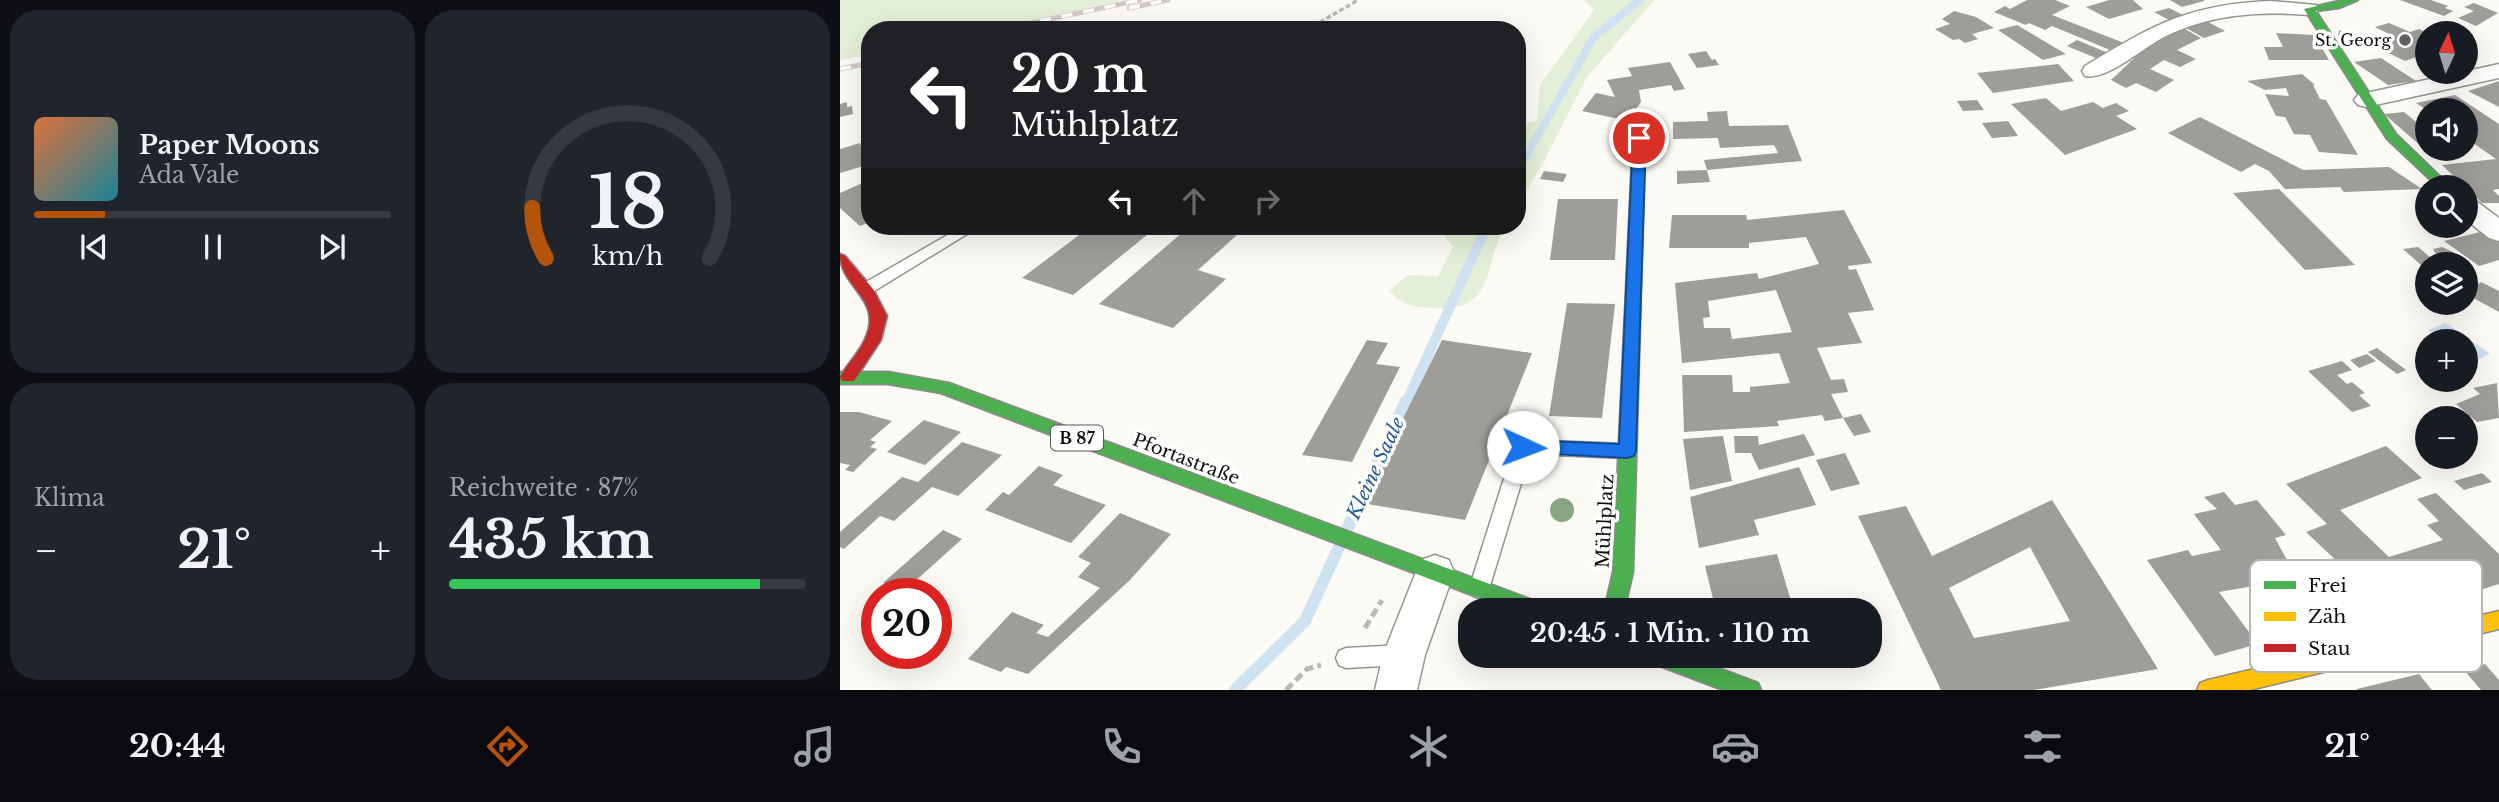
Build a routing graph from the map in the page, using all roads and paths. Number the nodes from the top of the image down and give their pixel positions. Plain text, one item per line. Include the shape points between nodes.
1 (1358, 0) edge
2 (2353, 0) edge
3 (2309, 9) junction
4 (1322, 21) edge
5 (2093, 71) dead end
6 (2499, 71) edge
7 (2367, 100) junction
8 (1639, 138) dead end
9 (2432, 175) edge
10 (2478, 216) edge
11 (2499, 232) edge
12 (958, 235) edge
13 (840, 259) edge
14 (866, 289) junction
15 (844, 377) edge
16 (1627, 451) junction
17 (1435, 572) junction
18 (1479, 589) junction
19 (1504, 598) edge
20 (1617, 598) edge
21 (1346, 658) dead end
22 (1691, 668) edge
23 (2283, 672) edge
24 (1400, 673) edge
25 (1750, 690) edge
26 (2208, 690) edge

1 - 4 path
2 - 3 street
3 - 5 street via 2247,8 2188,20 2159,31
3 - 7 street
6 - 7 street
7 - 9 street via 2391,136
8 - 16 street, Mühlplatz
10 - 11 street
12 - 14 lane
13 - 14 street
14 - 15 street via 880,310 878,333
15 - 17 street, Pfortastraße / B 87 via 888,377 943,387
16 - 18 lane via 1523,447
16 - 20 street, Mühlplatz via 1623,572
17 - 18 street, B 87
17 - 24 street
18 - 19 street, B 87
21 - 24 lane
22 - 25 street
23 - 26 street

